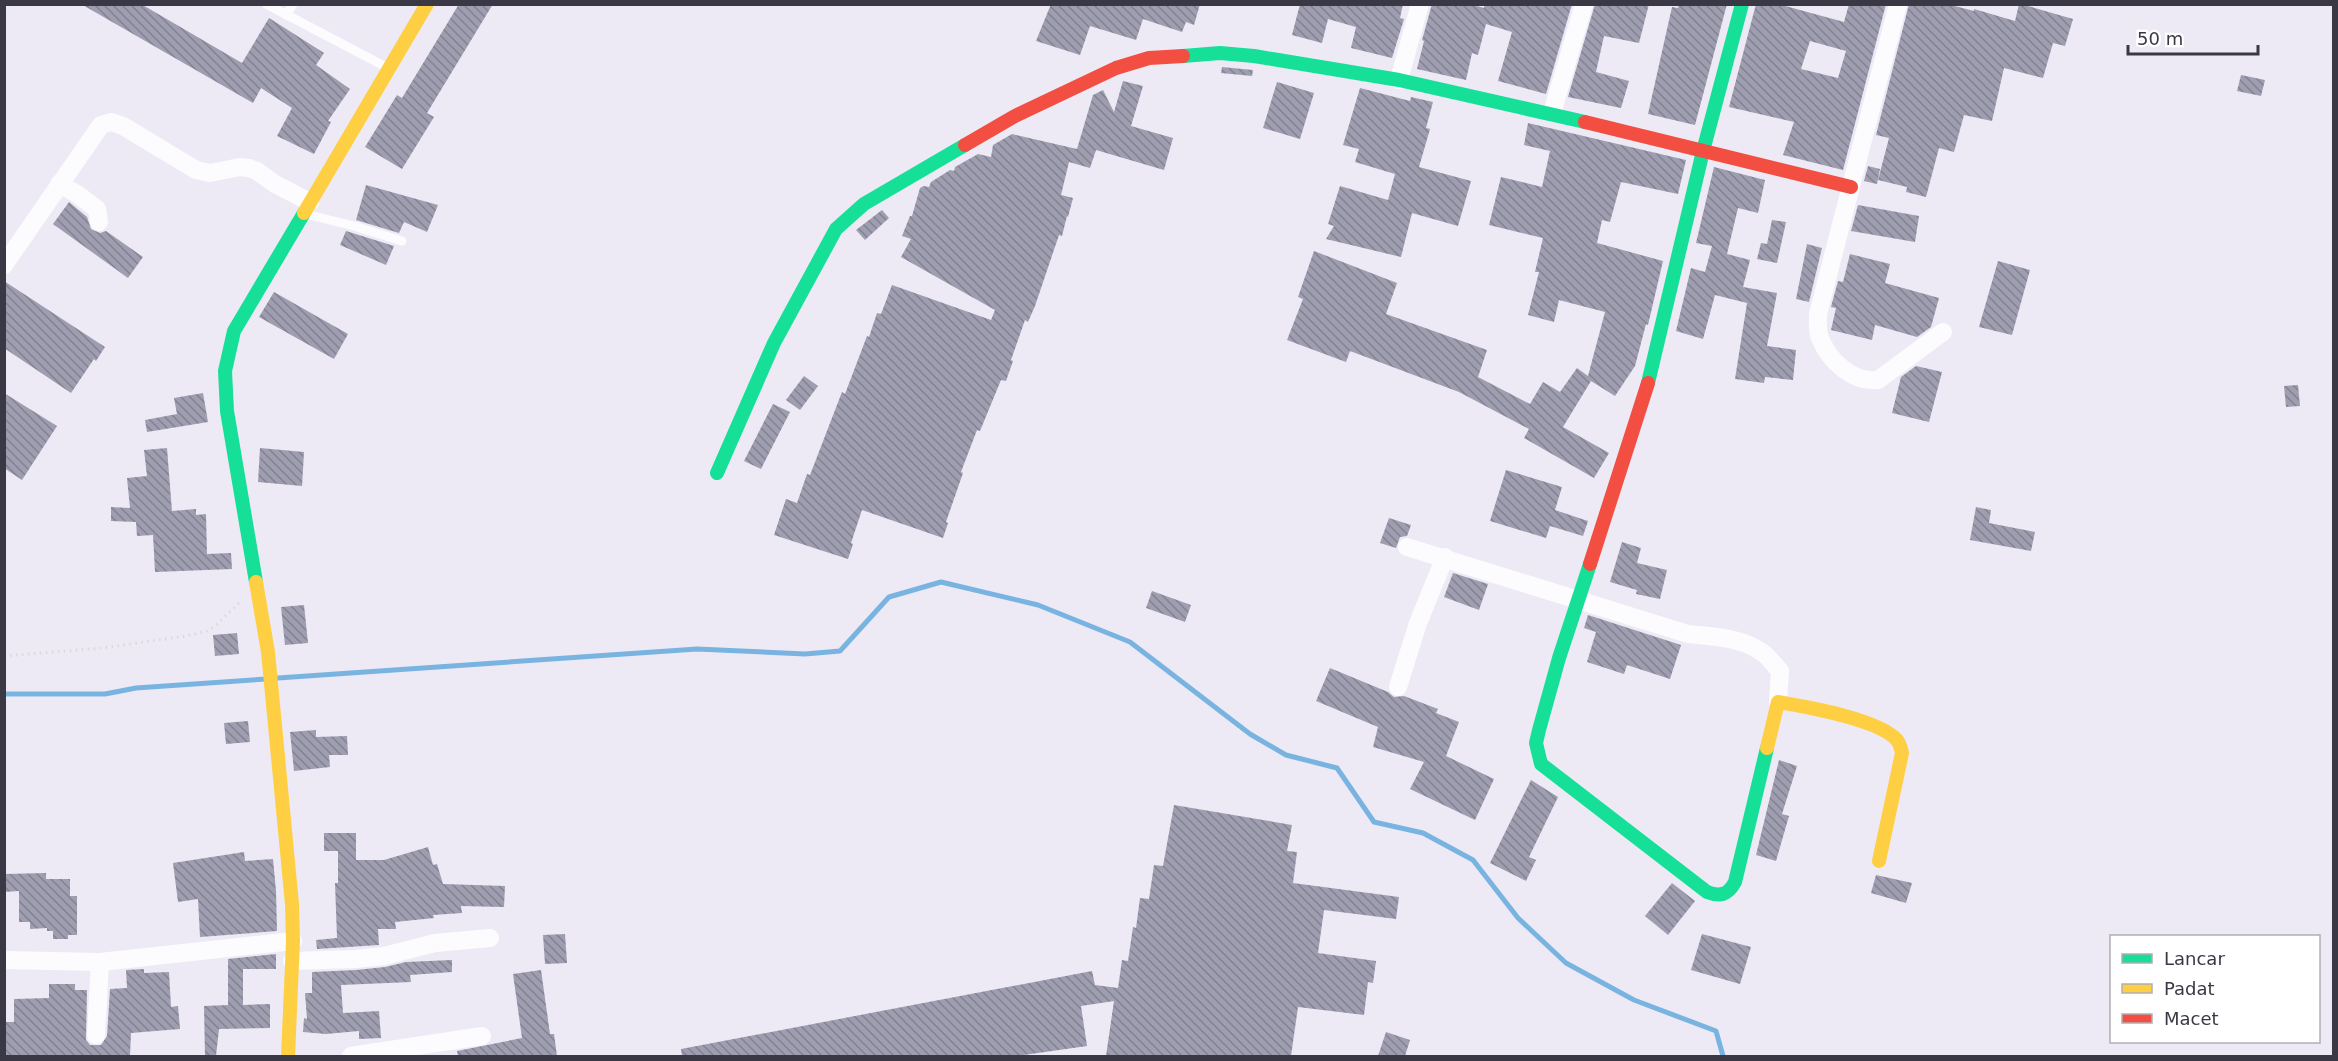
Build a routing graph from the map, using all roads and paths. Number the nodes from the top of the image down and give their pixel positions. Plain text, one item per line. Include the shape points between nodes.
1 (266, 4) edge
2 (293, 4) edge
3 (427, 4) edge
4 (1420, 4) edge
5 (1584, 4) edge
6 (1742, 4) edge
7 (1898, 4) edge
8 (286, 15) junction
9 (388, 68) junction
10 (1399, 80) junction
11 (1552, 113) junction
12 (1703, 151) junction
13 (59, 184) junction
14 (1851, 187) junction
15 (307, 208) junction
16 (99, 222) dead end
17 (402, 241) dead end
18 (4, 265) edge
19 (1943, 332) dead end
20 (717, 473) dead end
21 (1407, 547) dead end
22 (1445, 557) junction
23 (256, 589) junction
24 (1579, 600) junction
25 (4, 656) edge
26 (1398, 687) dead end
27 (1778, 702) junction
28 (1879, 861) dead end
29 (490, 938) dead end
30 (293, 941) junction
31 (4, 960) edge
32 (292, 961) junction
33 (100, 962) junction
34 (96, 1035) dead end
35 (482, 1036) dead end
36 (288, 1056) edge
37 (351, 1056) edge

1 - 8 lane
2 - 8 lane
3 - 9 street
4 - 10 street
5 - 11 street
6 - 12 street
7 - 14 street
8 - 9 lane
9 - 15 street
10 - 11 street
10 - 20 street via 1220,53 1149,58 1076,86 944,156 864,204 836,229 774,343
11 - 12 street
12 - 14 street
12 - 24 street via 1654,363
13 - 15 street via 101,125 111,122 196,171 210,173 240,167 257,171
13 - 16 street via 97,210
13 - 18 street
14 - 19 street via 1818,314 1819,337 1832,358 1852,376 1878,380
15 - 17 lane
15 - 23 street via 234,331 225,371 227,411
21 - 22 street
22 - 24 street
22 - 26 street via 1418,622
23 - 25 path via 207,631 142,643
23 - 30 street via 268,652
24 - 27 street via 1688,634 1732,639 1748,645 1763,653 1780,671
24 - 27 street via 1539,730 1536,743 1541,764 1637,840 1717,896 1725,895 1735,882
27 - 28 street via 1854,719 1899,741 1902,753
29 - 32 street via 435,943 384,956
30 - 32 street
30 - 33 street
31 - 33 street
32 - 36 street
33 - 34 street
35 - 37 street

